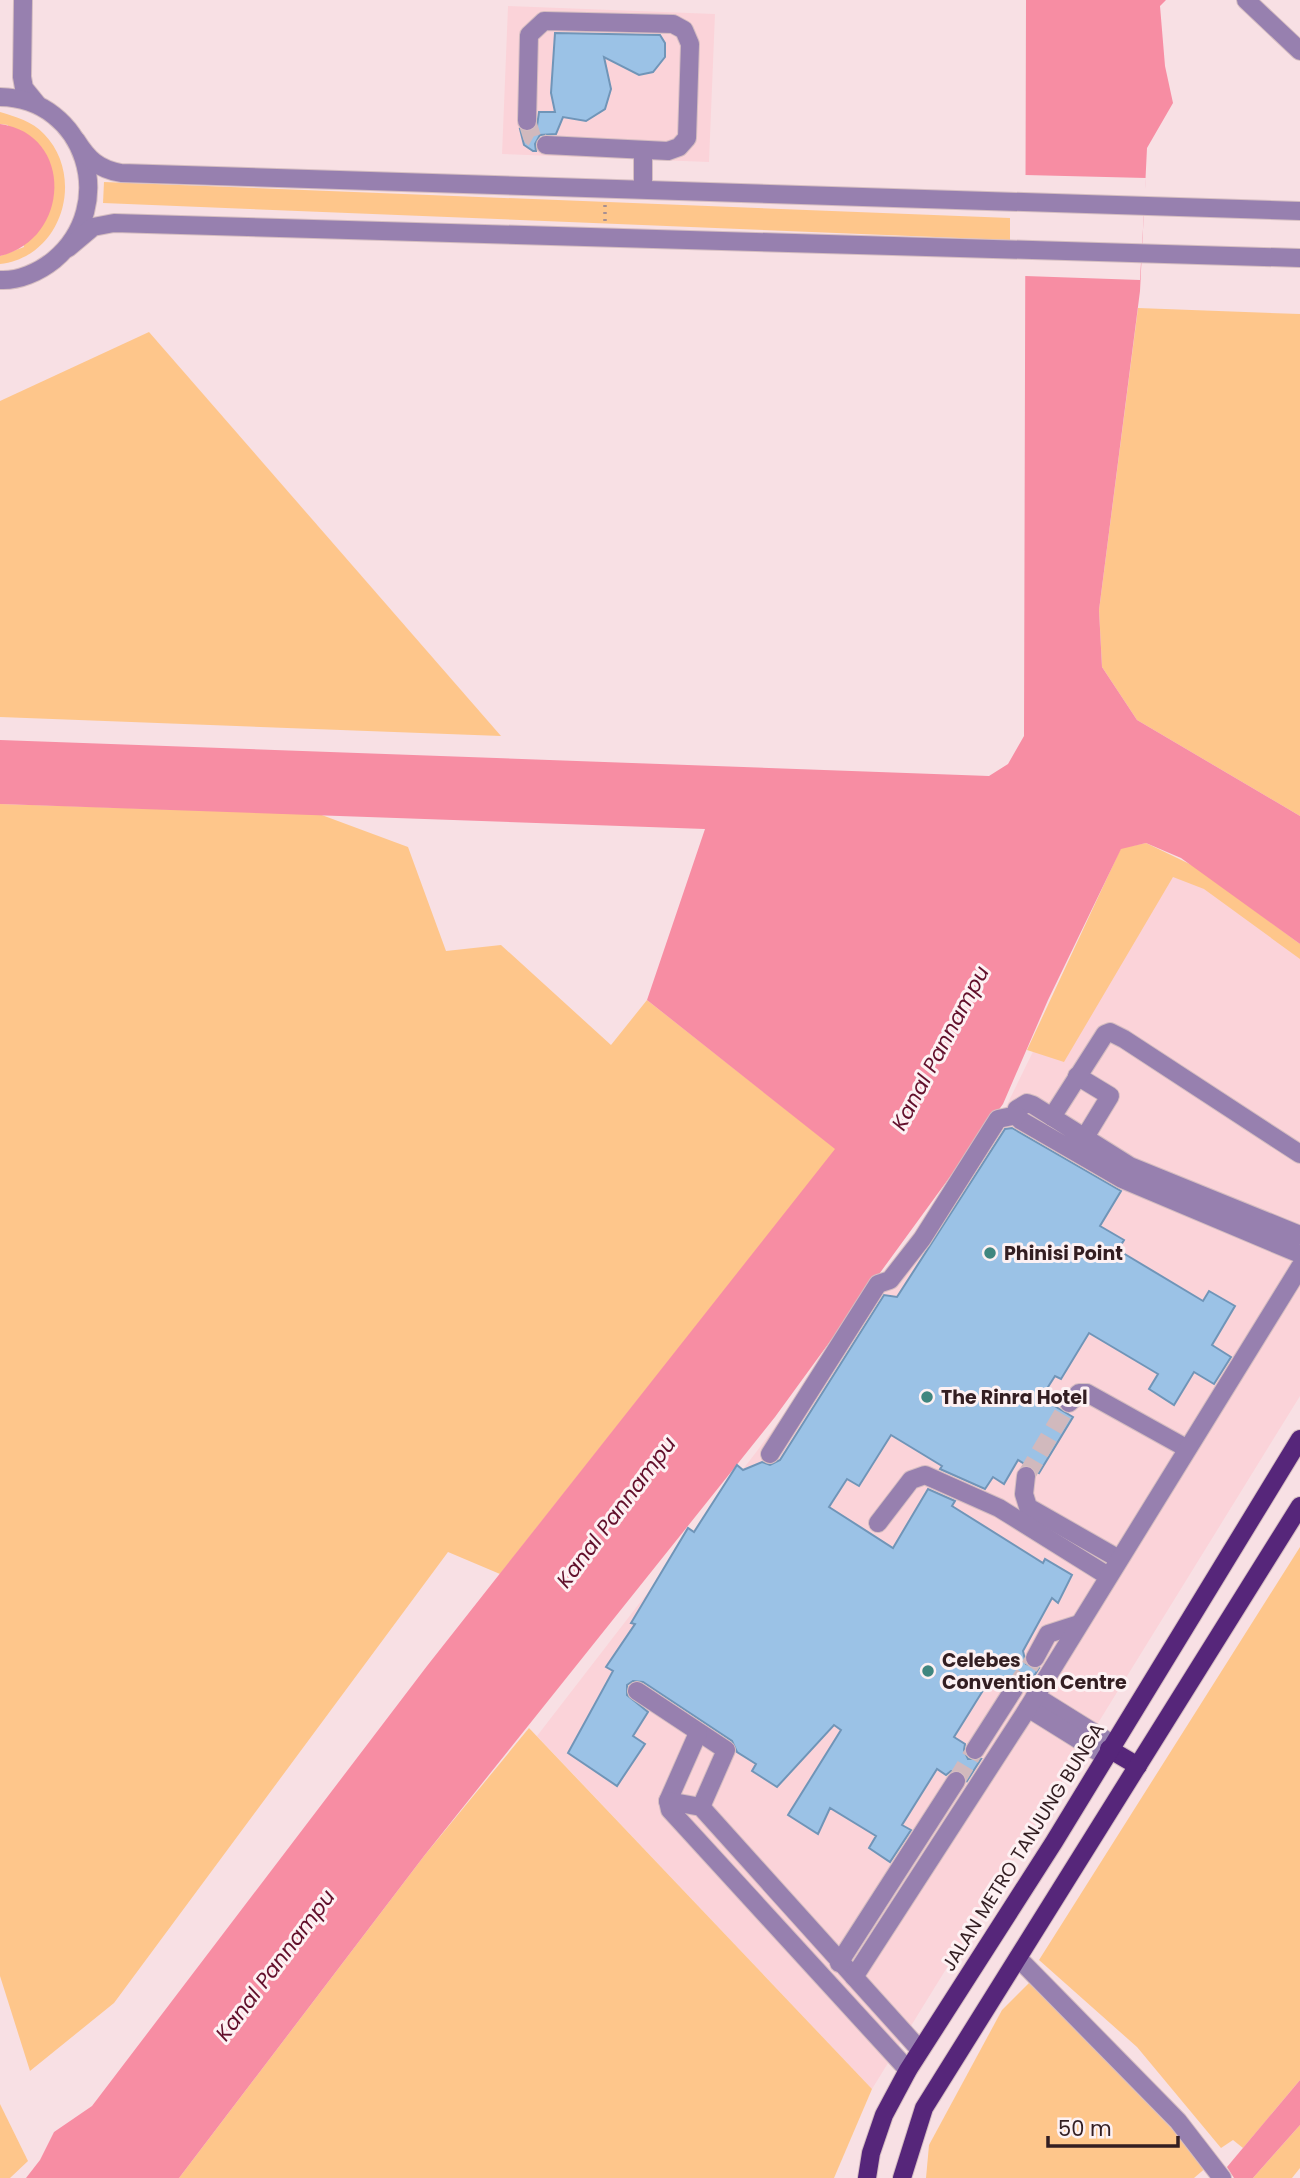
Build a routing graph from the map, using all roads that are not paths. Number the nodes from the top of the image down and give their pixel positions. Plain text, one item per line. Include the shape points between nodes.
1 (23, 0) edge
2 (1246, 0) edge
3 (1300, 51) edge
4 (0, 97) edge
5 (51, 112) junction
6 (527, 121) tunnel mouth
7 (76, 140) junction
8 (547, 145) dead end
9 (643, 150) junction
10 (643, 189) junction
11 (1300, 211) edge
12 (68, 248) junction
13 (1300, 258) edge
14 (0, 280) edge
15 (1077, 1076) junction
16 (1017, 1115) junction
17 (1052, 1117) junction
18 (1085, 1138) junction
19 (1300, 1154) edge
20 (1176, 1193) junction
21 (1300, 1235) edge
22 (1300, 1254) edge
23 (1300, 1267) edge
24 (1069, 1402) dead end
25 (1300, 1439) edge
26 (1186, 1448) junction
27 (770, 1454) dead end
28 (1026, 1476) tunnel mouth
29 (1300, 1506) edge
30 (878, 1523) dead end
31 (1119, 1559) junction
32 (1108, 1576) junction
33 (1079, 1624) junction
34 (1035, 1658) tunnel mouth
35 (1014, 1689) tunnel mouth
36 (637, 1691) dead end
37 (1032, 1702) junction
38 (698, 1733) junction
39 (975, 1750) tunnel mouth
40 (1109, 1750) junction
41 (1138, 1766) junction
42 (956, 1782) tunnel mouth
43 (668, 1801) junction
44 (701, 1807) junction
45 (1018, 1958) junction
46 (839, 1963) junction
47 (853, 1977) junction
48 (920, 2050) junction
49 (908, 2070) junction
50 (867, 2178) edge
51 (902, 2178) edge
52 (1222, 2178) edge

1 - 5 street via 22,77 29,96
2 - 3 street
4 - 5 street via 20,97
5 - 7 street
6 - 9 street via 529,35 535,26 544,21 673,24 684,30 690,44 687,138 679,148
7 - 10 street via 99,167 121,173
7 - 12 street via 88,170 89,194 84,218
8 - 9 street
9 - 10 street
10 - 11 street
12 - 13 street via 93,227 114,223
12 - 14 street via 42,269 10,281
15 - 17 street
15 - 18 street via 1110,1096
15 - 19 street via 1110,1032
16 - 17 street via 1021,1104 1027,1102
16 - 20 street via 1122,1179
16 - 27 street via 998,1119 984,1138 922,1239 890,1280 878,1284
17 - 18 street
18 - 20 street
20 - 21 street
20 - 22 street
23 - 26 street
24 - 26 street via 1079,1393 1087,1393
25 - 40 main road, JALAN METRO TANJUNG BUNGA
26 - 31 street
28 - 31 street via 1028,1507
29 - 41 main road
30 - 32 street via 911,1479 925,1475 999,1508
31 - 32 street
32 - 33 street
33 - 34 street via 1048,1634
33 - 37 street
35 - 39 street
36 - 38 street
37 - 40 street
37 - 47 street
38 - 43 street
38 - 44 street via 726,1750
40 - 41 main road
40 - 48 main road, JALAN METRO TANJUNG BUNGA
41 - 45 main road
42 - 46 street
43 - 44 street
43 - 49 street via 680,1822
44 - 46 street
45 - 51 main road via 923,2108
45 - 52 street via 1178,2121
46 - 47 street
47 - 48 street
48 - 49 main road, JALAN METRO TANJUNG BUNGA
49 - 50 main road, JALAN METRO TANJUNG BUNGA via 884,2115

